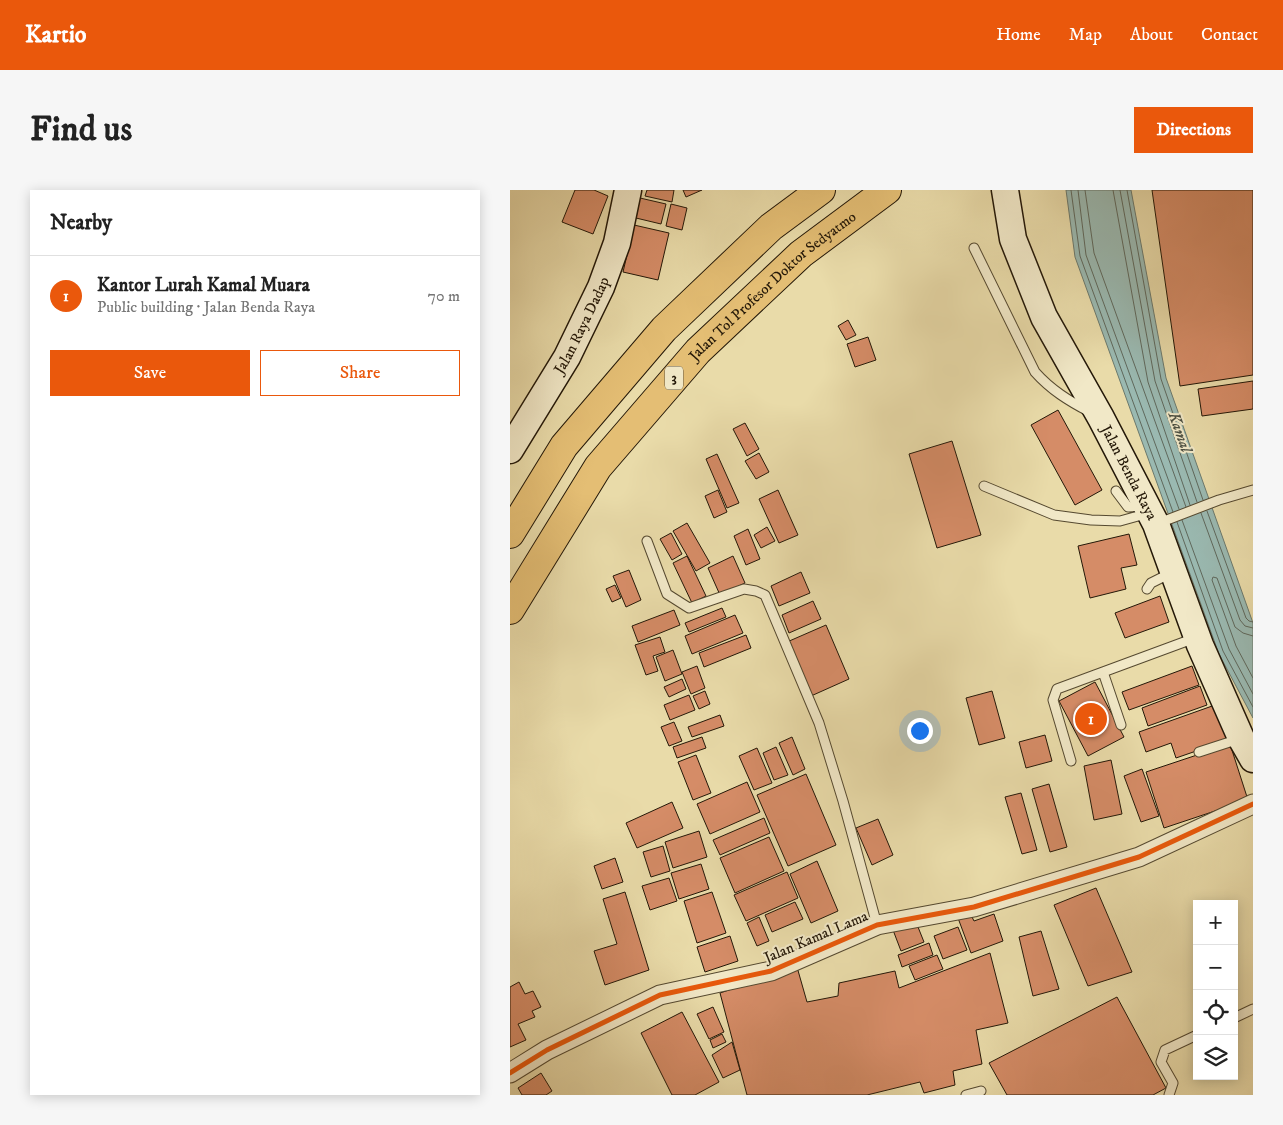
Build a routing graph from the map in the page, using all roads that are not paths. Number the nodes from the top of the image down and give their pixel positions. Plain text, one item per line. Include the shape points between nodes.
1 (628, 190) edge
2 (820, 190) edge
3 (886, 190) edge
4 (1005, 193) edge
5 (974, 248) dead end
6 (1101, 418) junction
7 (510, 450) edge
8 (984, 486) dead end
9 (1253, 490) edge
10 (1116, 491) dead end
11 (1156, 515) junction
12 (510, 534) edge
13 (647, 541) dead end
14 (1164, 577) junction
15 (1146, 589) dead end
16 (510, 610) edge
17 (1197, 637) junction
18 (1103, 672) junction
19 (1122, 725) dead end
20 (1247, 748) edge
21 (1199, 752) dead end
22 (1071, 761) dead end
23 (1253, 804) edge
24 (877, 925) junction
25 (1253, 1010) edge
26 (1238, 1016) edge
27 (1193, 1037) edge
28 (510, 1073) edge
29 (981, 1091) dead end
30 (966, 1095) edge
31 (1169, 1095) edge

1 - 7 main road, Jalan Raya Dadap via 617,243 600,287 566,357
2 - 12 highway via 771,227 664,329 564,446
3 - 16 highway, Jalan Tol Profesor Doktor Sedyatmo / 3 via 800,254 698,351 598,467
4 - 6 main road, Jalan Benda Raya via 1013,239 1044,317
5 - 6 lane via 1035,372 1062,397
6 - 11 main road, Jalan Benda Raya
8 - 11 lane via 1054,515 1120,521
9 - 11 lane via 1210,504
10 - 11 lane via 1128,507
11 - 14 main road, Jalan Benda Raya
13 - 24 lane via 667,594 689,608 744,589 765,595 819,723
14 - 15 lane
14 - 17 main road, Jalan Benda Raya
17 - 18 lane
17 - 20 main road, Jalan Benda Raya
18 - 19 lane
18 - 22 lane via 1057,689 1054,694
20 - 21 lane
23 - 24 street, Jalan Kamal Lama via 1139,857 974,907
24 - 28 street, Jalan Kamal Lama via 770,972 660,996 548,1050
25 - 26 lane
27 - 31 lane via 1165,1050 1161,1062 1173,1083
29 - 30 lane

